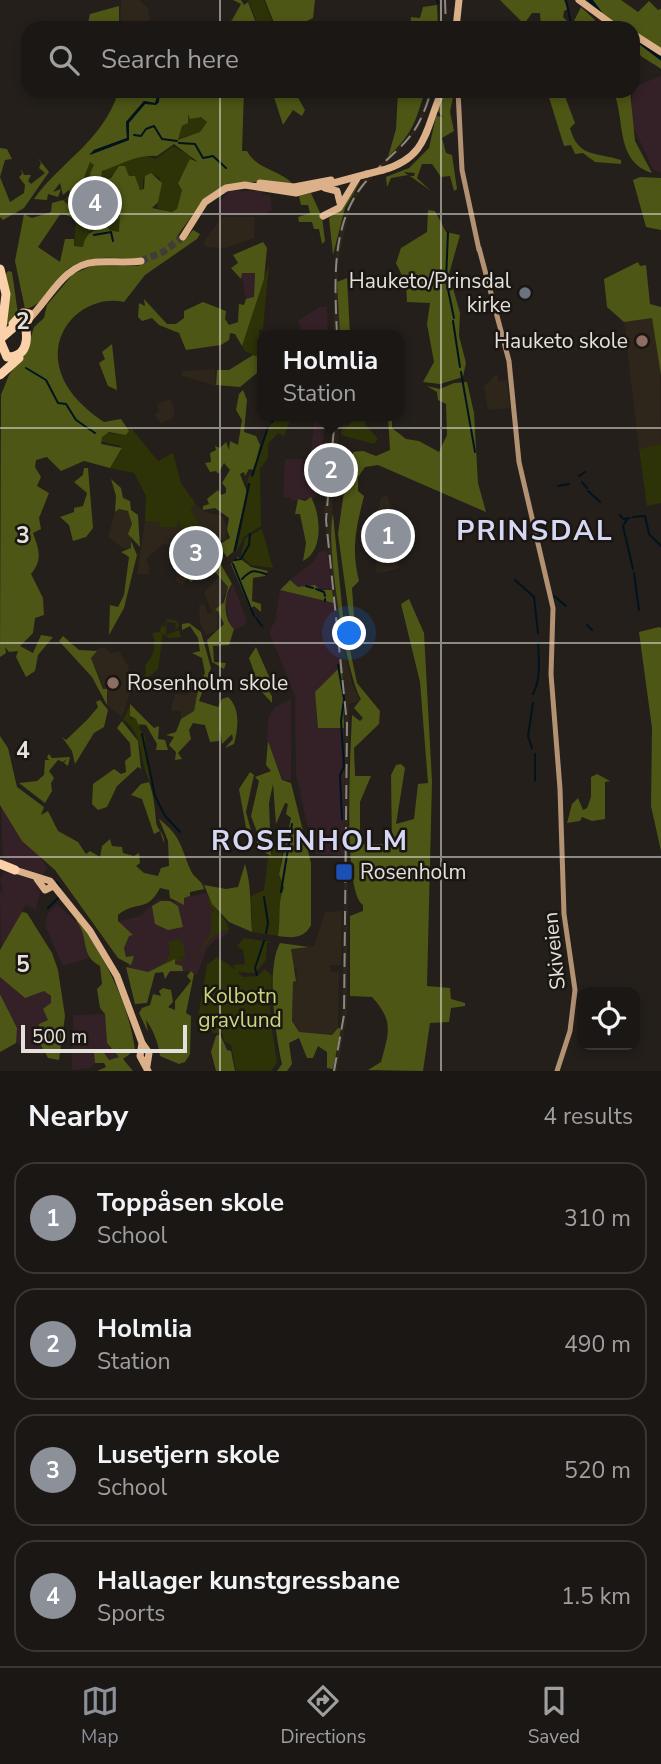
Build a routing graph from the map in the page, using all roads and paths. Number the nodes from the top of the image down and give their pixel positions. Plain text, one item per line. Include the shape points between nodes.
1 (457, 0) edge
2 (579, 0) edge
3 (456, 21) edge
4 (608, 21) edge
5 (640, 38) edge
6 (661, 52) edge
7 (439, 98) edge
8 (457, 98) edge
9 (362, 175) junction
10 (235, 186) junction
11 (321, 187) junction
12 (183, 237) tunnel mouth
13 (141, 261) tunnel mouth
14 (0, 269) edge
15 (0, 284) edge
16 (23, 319) junction
17 (1, 339) edge
18 (0, 367) edge
19 (0, 375) edge
20 (0, 866) edge
21 (15, 870) joint
22 (145, 1057) edge
23 (557, 1071) edge

1 - 3 main road
2 - 4 main road
5 - 6 main road
7 - 9 main road, bridge via 419,150 404,162
8 - 23 main road, Skiveien via 463,175 507,358 520,464 553,606 551,671 565,924 575,994 570,1031
9 - 10 main road via 294,187 250,182
9 - 11 main road
9 - 11 main road via 350,185 341,207 324,216 338,206 341,197 335,189
10 - 11 main road via 290,193
10 - 12 main road via 208,199
13 - 16 main road via 79,265 62,278 42,306
14 - 17 highway via 6,294
15 - 17 highway
16 - 17 highway, bridge
16 - 17 highway via 24,348 14,357
16 - 19 highway via 26,349
17 - 18 highway
20 - 21 highway
21 - 22 main road via 52,889 84,922 110,961

